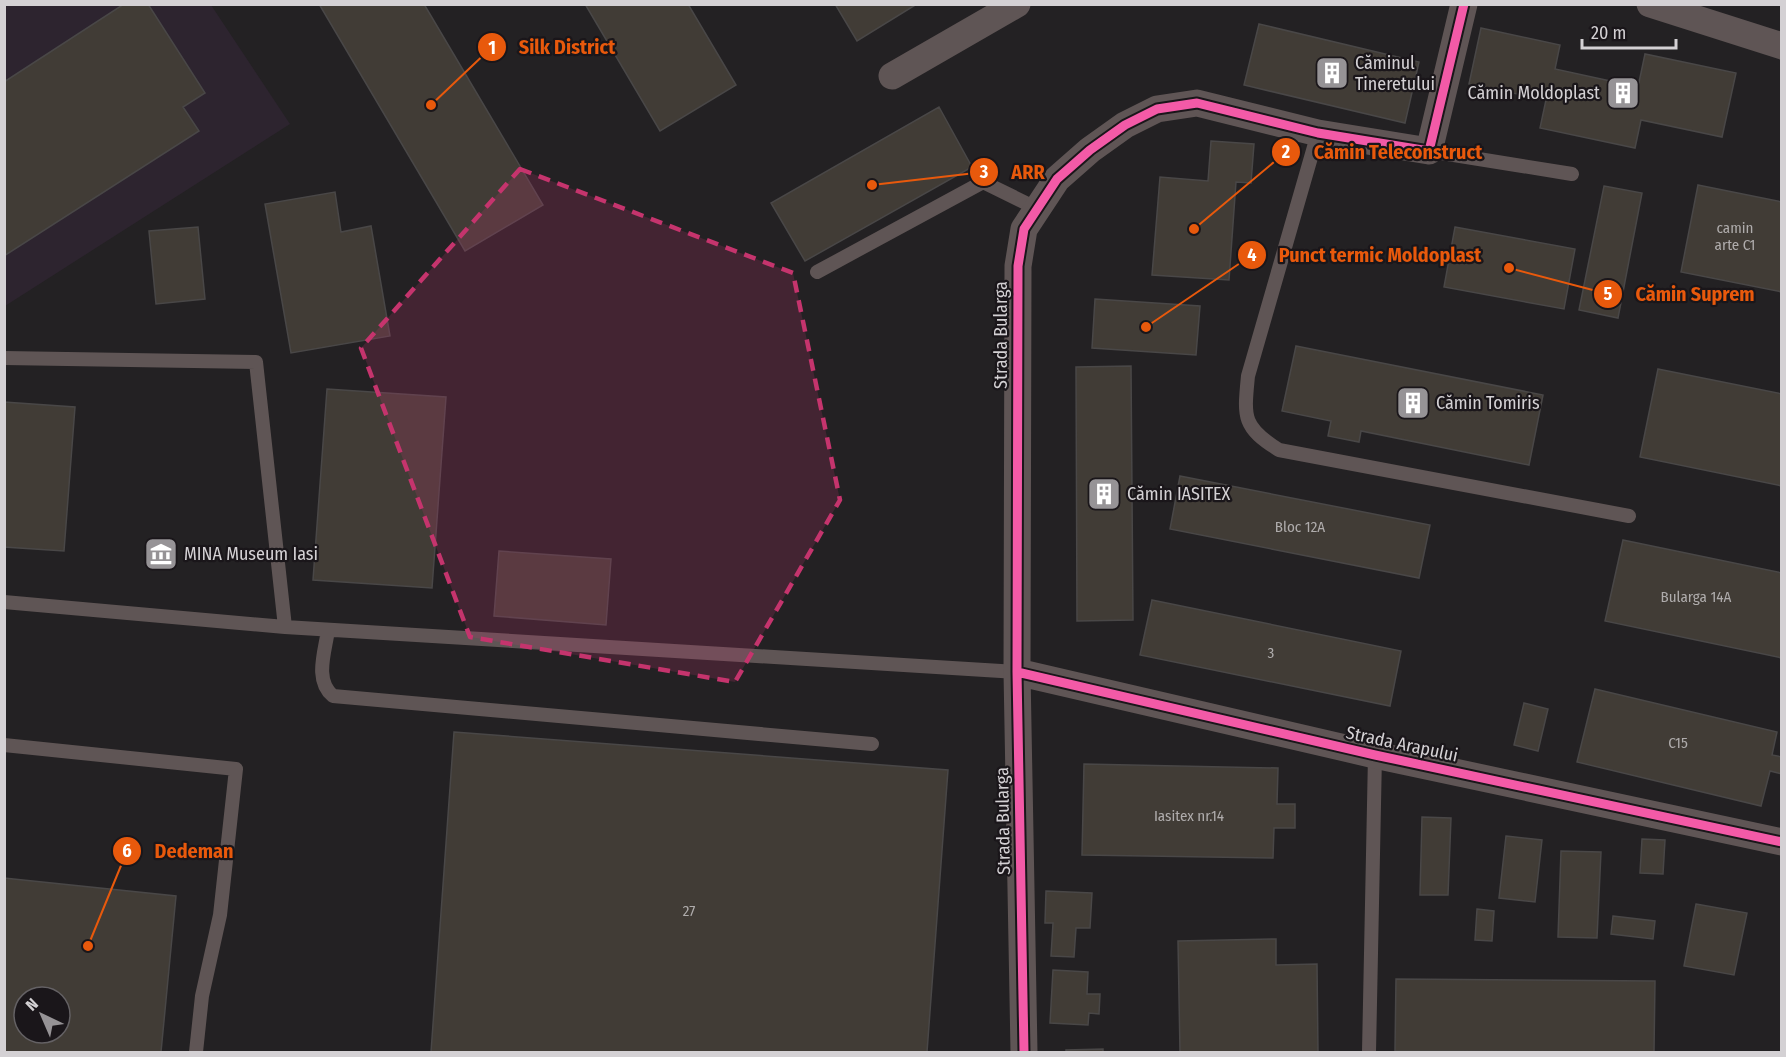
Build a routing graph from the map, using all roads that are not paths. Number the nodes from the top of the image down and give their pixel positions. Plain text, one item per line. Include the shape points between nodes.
1 (1017, 4) edge
2 (1464, 4) edge
3 (1650, 4) edge
4 (1782, 46) edge
5 (892, 76) dead end
6 (1318, 133) junction
7 (1429, 151) junction
8 (1572, 174) dead end
9 (1036, 208) junction
10 (817, 272) dead end
11 (4, 358) edge
12 (1629, 516) dead end
13 (4, 602) edge
14 (285, 627) junction
15 (328, 630) junction
16 (1017, 672) junction
17 (872, 744) dead end
18 (4, 745) edge
19 (1375, 755) junction
20 (1782, 842) edge
21 (196, 1053) edge
22 (1024, 1053) edge
23 (1370, 1053) edge

1 - 5 street
2 - 7 street
3 - 4 street
6 - 7 street, Strada Bularga
6 - 9 street, Strada Bularga via 1197,103 1157,109 1125,125 1090,150 1057,179
6 - 12 lane via 1248,376 1245,404 1249,426 1279,450
7 - 8 lane
9 - 10 lane via 983,182
9 - 16 street, Strada Bularga via 1024,229 1018,266
11 - 14 lane via 256,362
13 - 14 lane
14 - 15 lane
15 - 16 lane
15 - 17 lane via 321,678 333,696
16 - 19 street, Strada Arapului
16 - 22 street, Strada Bularga
18 - 21 lane via 236,769 220,915 202,996
19 - 20 street, Strada Arapului
19 - 23 lane

